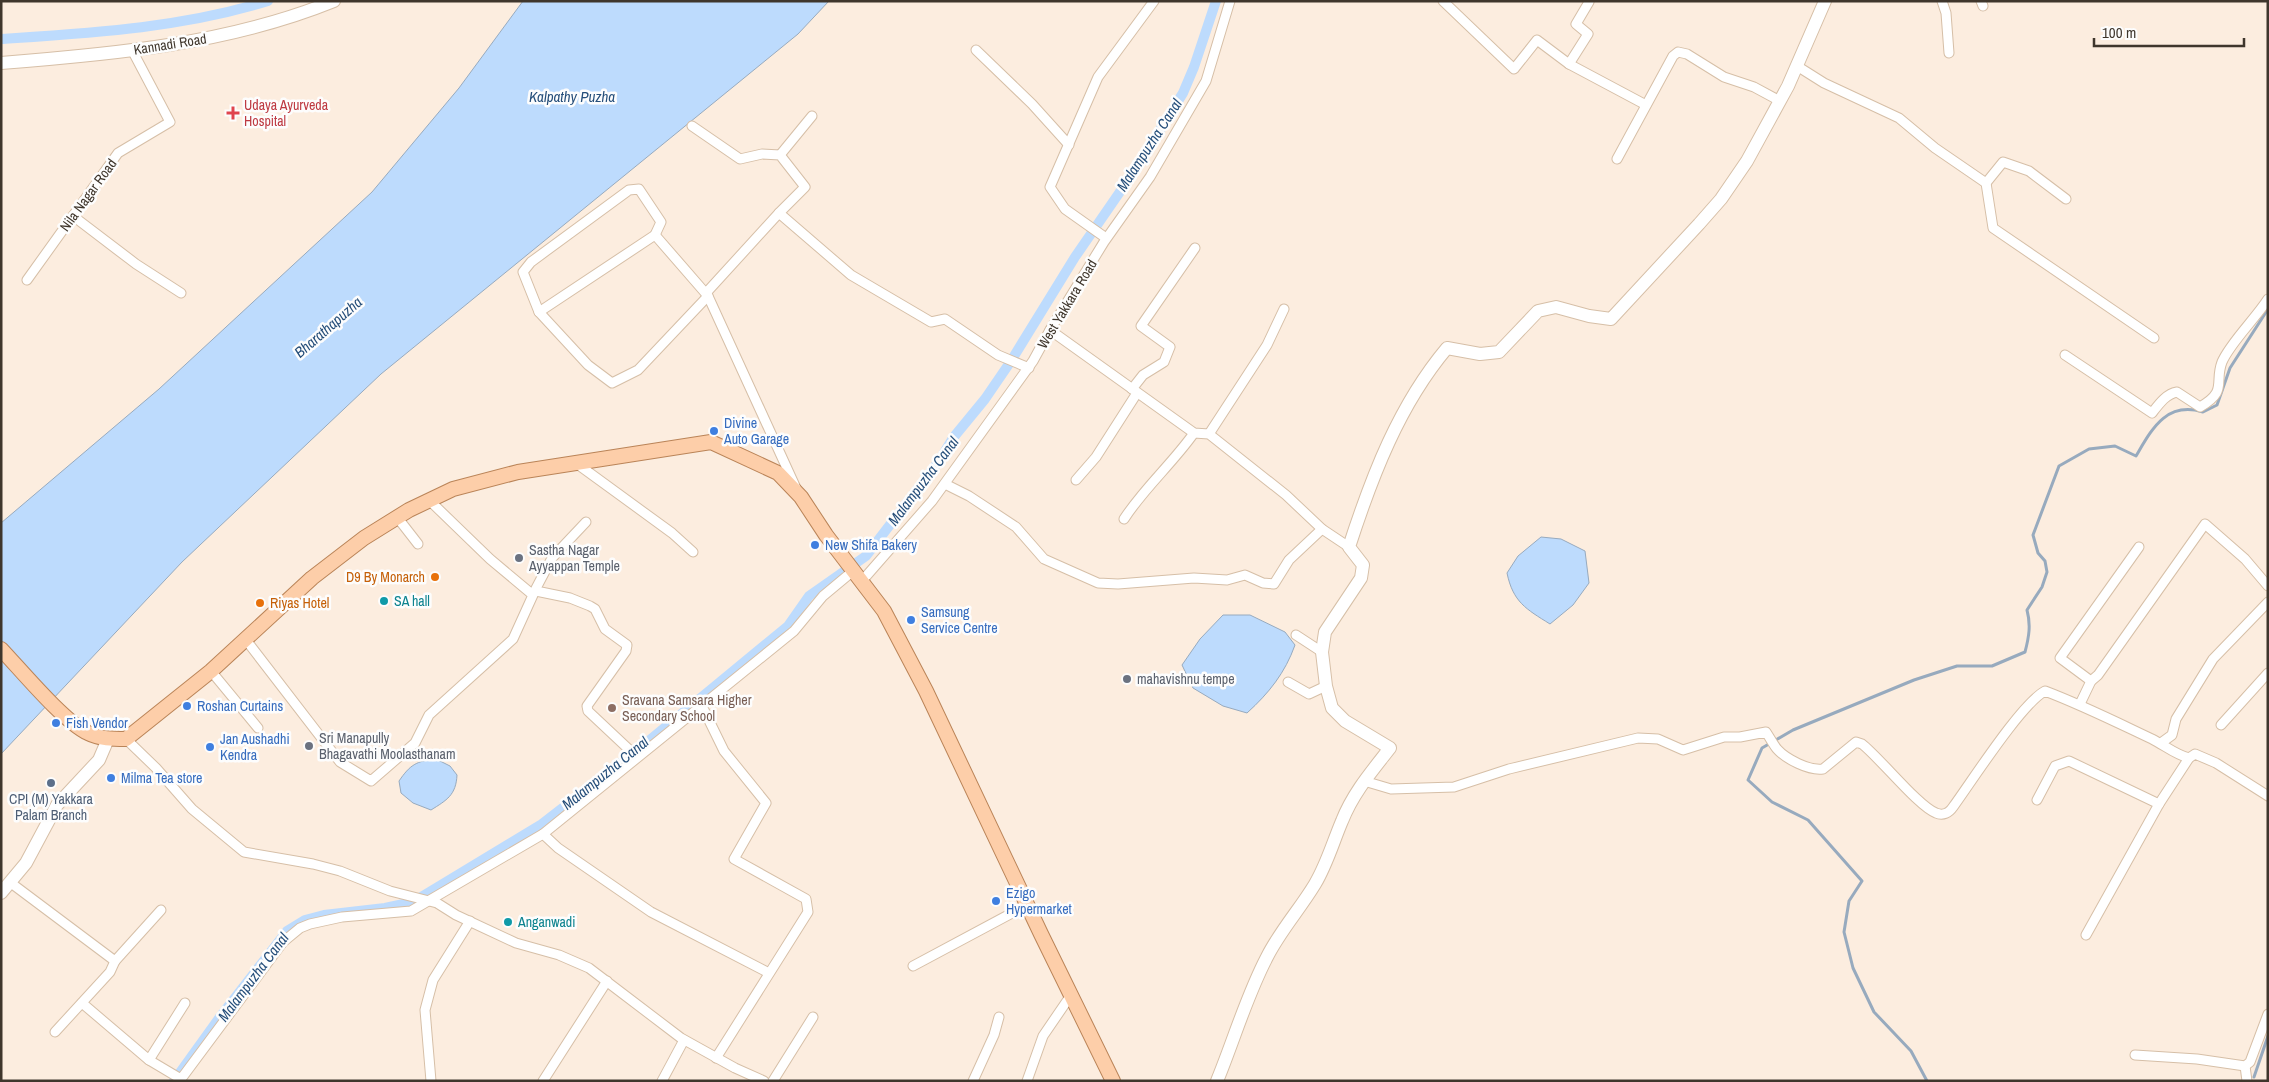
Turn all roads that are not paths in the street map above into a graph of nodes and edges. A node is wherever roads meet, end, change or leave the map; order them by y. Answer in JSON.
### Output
{"nodes":[{"id":1,"x":334,"y":1,"type":"edge"},
{"id":2,"x":1154,"y":1,"type":"edge"},
{"id":3,"x":1230,"y":1,"type":"edge"},
{"id":4,"x":1443,"y":1,"type":"edge"},
{"id":5,"x":1588,"y":1,"type":"edge"},
{"id":6,"x":1825,"y":1,"type":"edge"},
{"id":7,"x":1942,"y":1,"type":"edge"},
{"id":8,"x":132,"y":50,"type":"junction"},
{"id":9,"x":976,"y":50,"type":"dead end"},
{"id":10,"x":1949,"y":52,"type":"dead end"},
{"id":11,"x":1,"y":63,"type":"edge"},
{"id":12,"x":1569,"y":64,"type":"junction"},
{"id":13,"x":1797,"y":66,"type":"junction"},
{"id":14,"x":1780,"y":101,"type":"junction"},
{"id":15,"x":1646,"y":105,"type":"junction"},
{"id":16,"x":812,"y":116,"type":"dead end"},
{"id":17,"x":692,"y":126,"type":"dead end"},
{"id":18,"x":1069,"y":145,"type":"junction"},
{"id":19,"x":780,"y":155,"type":"junction"},
{"id":20,"x":1617,"y":159,"type":"dead end"},
{"id":21,"x":1986,"y":183,"type":"junction"},
{"id":22,"x":2066,"y":199,"type":"dead end"},
{"id":23,"x":779,"y":213,"type":"junction"},
{"id":24,"x":73,"y":216,"type":"junction"},
{"id":25,"x":655,"y":235,"type":"junction"},
{"id":26,"x":1106,"y":238,"type":"junction"},
{"id":27,"x":1195,"y":248,"type":"dead end"},
{"id":28,"x":27,"y":280,"type":"dead end"},
{"id":29,"x":181,"y":292,"type":"dead end"},
{"id":30,"x":707,"y":295,"type":"junction"},
{"id":31,"x":2268,"y":299,"type":"edge"},
{"id":32,"x":1284,"y":309,"type":"dead end"},
{"id":33,"x":539,"y":312,"type":"junction"},
{"id":34,"x":1050,"y":330,"type":"junction"},
{"id":35,"x":2154,"y":338,"type":"dead end"},
{"id":36,"x":2065,"y":356,"type":"dead end"},
{"id":37,"x":1029,"y":368,"type":"junction"},
{"id":38,"x":1135,"y":391,"type":"junction"},
{"id":39,"x":1194,"y":434,"type":"junction"},
{"id":40,"x":1209,"y":434,"type":"junction"},
{"id":41,"x":576,"y":463,"type":"junction"},
{"id":42,"x":1076,"y":480,"type":"dead end"},
{"id":43,"x":945,"y":484,"type":"junction"},
{"id":44,"x":801,"y":497,"type":"junction"},
{"id":45,"x":429,"y":500,"type":"junction"},
{"id":46,"x":397,"y":517,"type":"junction"},
{"id":47,"x":1124,"y":519,"type":"dead end"},
{"id":48,"x":586,"y":522,"type":"dead end"},
{"id":49,"x":1322,"y":528,"type":"junction"},
{"id":50,"x":418,"y":544,"type":"dead end"},
{"id":51,"x":1349,"y":547,"type":"junction"},
{"id":52,"x":2139,"y":547,"type":"dead end"},
{"id":53,"x":692,"y":552,"type":"dead end"},
{"id":54,"x":854,"y":572,"type":"junction"},
{"id":55,"x":2268,"y":586,"type":"edge"},
{"id":56,"x":534,"y":593,"type":"junction"},
{"id":57,"x":2268,"y":602,"type":"edge"},
{"id":58,"x":1296,"y":635,"type":"dead end"},
{"id":59,"x":246,"y":640,"type":"junction"},
{"id":60,"x":1,"y":649,"type":"edge"},
{"id":61,"x":1322,"y":652,"type":"junction"},
{"id":62,"x":211,"y":671,"type":"junction"},
{"id":63,"x":2268,"y":673,"type":"edge"},
{"id":64,"x":2091,"y":681,"type":"junction"},
{"id":65,"x":1288,"y":682,"type":"dead end"},
{"id":66,"x":1326,"y":686,"type":"junction"},
{"id":67,"x":2080,"y":704,"type":"junction"},
{"id":68,"x":702,"y":706,"type":"junction"},
{"id":69,"x":2222,"y":725,"type":"dead end"},
{"id":70,"x":258,"y":728,"type":"dead end"},
{"id":71,"x":108,"y":739,"type":"junction"},
{"id":72,"x":126,"y":739,"type":"junction"},
{"id":73,"x":2161,"y":743,"type":"junction"},
{"id":74,"x":637,"y":757,"type":"junction"},
{"id":75,"x":2189,"y":758,"type":"junction"},
{"id":76,"x":1364,"y":781,"type":"junction"},
{"id":77,"x":2268,"y":796,"type":"edge"},
{"id":78,"x":2037,"y":800,"type":"dead end"},
{"id":79,"x":2159,"y":804,"type":"junction"},
{"id":80,"x":543,"y":834,"type":"junction"},
{"id":81,"x":11,"y":883,"type":"junction"},
{"id":82,"x":1,"y":893,"type":"edge"},
{"id":83,"x":420,"y":899,"type":"junction"},
{"id":84,"x":1027,"y":905,"type":"junction"},
{"id":85,"x":161,"y":910,"type":"dead end"},
{"id":86,"x":470,"y":921,"type":"junction"},
{"id":87,"x":2086,"y":935,"type":"dead end"},
{"id":88,"x":115,"y":961,"type":"junction"},
{"id":89,"x":913,"y":966,"type":"dead end"},
{"id":90,"x":770,"y":973,"type":"junction"},
{"id":91,"x":607,"y":981,"type":"junction"},
{"id":92,"x":1072,"y":995,"type":"junction"},
{"id":93,"x":82,"y":1003,"type":"junction"},
{"id":94,"x":185,"y":1003,"type":"dead end"},
{"id":95,"x":2268,"y":1014,"type":"edge"},
{"id":96,"x":813,"y":1017,"type":"dead end"},
{"id":97,"x":999,"y":1017,"type":"dead end"},
{"id":98,"x":54,"y":1032,"type":"dead end"},
{"id":99,"x":684,"y":1040,"type":"junction"},
{"id":100,"x":2135,"y":1056,"type":"dead end"},
{"id":101,"x":716,"y":1058,"type":"junction"},
{"id":102,"x":149,"y":1060,"type":"junction"},
{"id":103,"x":2245,"y":1066,"type":"junction"},
{"id":104,"x":431,"y":1081,"type":"edge"},
{"id":105,"x":543,"y":1081,"type":"edge"},
{"id":106,"x":662,"y":1081,"type":"edge"},
{"id":107,"x":764,"y":1081,"type":"edge"},
{"id":108,"x":773,"y":1081,"type":"edge"},
{"id":109,"x":973,"y":1081,"type":"edge"},
{"id":110,"x":1027,"y":1081,"type":"edge"},
{"id":111,"x":1113,"y":1081,"type":"edge"},
{"id":112,"x":1217,"y":1081,"type":"edge"},
{"id":113,"x":2246,"y":1081,"type":"edge"}],
"edges":[{"from":1,"to":8,"type":"street","name":"Kannadi Road"},
{"from":2,"to":18,"type":"street"},
{"from":3,"to":26,"type":"street","name":"West Yakkara Road"},
{"from":4,"to":12,"type":"street"},
{"from":5,"to":12,"type":"street"},
{"from":6,"to":13,"type":"street"},
{"from":7,"to":10,"type":"street"},
{"from":8,"to":11,"type":"street","name":"Kannadi Road"},
{"from":8,"to":24,"type":"street","name":"Nila Nagar Road"},
{"from":9,"to":18,"type":"street"},
{"from":12,"to":15,"type":"street"},
{"from":13,"to":14,"type":"street"},
{"from":13,"to":21,"type":"street"},
{"from":14,"to":15,"type":"street"},
{"from":14,"to":51,"type":"street"},
{"from":15,"to":20,"type":"street"},
{"from":16,"to":19,"type":"street"},
{"from":17,"to":19,"type":"street"},
{"from":18,"to":26,"type":"street"},
{"from":19,"to":23,"type":"street"},
{"from":21,"to":22,"type":"street"},
{"from":21,"to":35,"type":"street"},
{"from":23,"to":30,"type":"street"},
{"from":23,"to":37,"type":"street"},
{"from":24,"to":28,"type":"street","name":"Nila Nagar Road"},
{"from":24,"to":29,"type":"street"},
{"from":25,"to":30,"type":"street"},
{"from":25,"to":33,"type":"street"},
{"from":25,"to":33,"type":"street"},
{"from":26,"to":34,"type":"street","name":"West Yakkara Road"},
{"from":27,"to":38,"type":"street"},
{"from":30,"to":33,"type":"street"},
{"from":30,"to":44,"type":"street"},
{"from":31,"to":36,"type":"street"},
{"from":32,"to":40,"type":"street"},
{"from":34,"to":37,"type":"street","name":"West Yakkara Road"},
{"from":34,"to":38,"type":"street"},
{"from":37,"to":43,"type":"street","name":"West Yakkara Road"},
{"from":38,"to":39,"type":"street"},
{"from":38,"to":42,"type":"street"},
{"from":39,"to":40,"type":"street"},
{"from":39,"to":47,"type":"street"},
{"from":40,"to":49,"type":"street"},
{"from":41,"to":44,"type":"main road"},
{"from":41,"to":45,"type":"main road"},
{"from":41,"to":53,"type":"street"},
{"from":43,"to":49,"type":"street"},
{"from":43,"to":54,"type":"street","name":"West Yakkara Road"},
{"from":44,"to":54,"type":"main road"},
{"from":45,"to":46,"type":"main road"},
{"from":45,"to":56,"type":"street"},
{"from":46,"to":50,"type":"street"},
{"from":46,"to":59,"type":"main road"},
{"from":48,"to":56,"type":"street"},
{"from":49,"to":51,"type":"street"},
{"from":51,"to":61,"type":"street"},
{"from":52,"to":64,"type":"street"},
{"from":54,"to":68,"type":"street","name":"West Yakkara Road"},
{"from":54,"to":84,"type":"main road"},
{"from":55,"to":64,"type":"street"},
{"from":56,"to":59,"type":"street"},
{"from":56,"to":74,"type":"street"},
{"from":57,"to":73,"type":"street"},
{"from":58,"to":61,"type":"street"},
{"from":59,"to":62,"type":"main road"},
{"from":60,"to":71,"type":"main road"},
{"from":61,"to":66,"type":"street"},
{"from":62,"to":70,"type":"street"},
{"from":62,"to":72,"type":"main road"},
{"from":63,"to":69,"type":"street"},
{"from":64,"to":67,"type":"street"},
{"from":65,"to":66,"type":"street"},
{"from":66,"to":76,"type":"street"},
{"from":67,"to":73,"type":"street"},
{"from":67,"to":76,"type":"street"},
{"from":68,"to":74,"type":"street","name":"West Yakkara Road"},
{"from":68,"to":90,"type":"street"},
{"from":71,"to":72,"type":"main road"},
{"from":71,"to":81,"type":"street"},
{"from":72,"to":83,"type":"street"},
{"from":73,"to":75,"type":"street"},
{"from":74,"to":80,"type":"street","name":"West Yakkara Road"},
{"from":75,"to":77,"type":"street"},
{"from":75,"to":79,"type":"street"},
{"from":76,"to":112,"type":"street"},
{"from":78,"to":79,"type":"street"},
{"from":79,"to":87,"type":"street"},
{"from":80,"to":83,"type":"street","name":"West Yakkara Road"},
{"from":80,"to":90,"type":"street"},
{"from":81,"to":82,"type":"street"},
{"from":81,"to":88,"type":"street"},
{"from":83,"to":86,"type":"street"},
{"from":83,"to":102,"type":"street","name":"West Yakkara Road"},
{"from":84,"to":89,"type":"street"},
{"from":84,"to":92,"type":"main road"},
{"from":85,"to":88,"type":"street"},
{"from":86,"to":91,"type":"street"},
{"from":86,"to":104,"type":"street"},
{"from":88,"to":93,"type":"street"},
{"from":90,"to":101,"type":"street"},
{"from":91,"to":99,"type":"street"},
{"from":91,"to":105,"type":"street"},
{"from":92,"to":110,"type":"street"},
{"from":92,"to":111,"type":"main road"},
{"from":93,"to":98,"type":"street"},
{"from":93,"to":102,"type":"street"},
{"from":94,"to":102,"type":"street"},
{"from":95,"to":103,"type":"street"},
{"from":96,"to":108,"type":"street"},
{"from":97,"to":109,"type":"street"},
{"from":99,"to":101,"type":"street"},
{"from":99,"to":106,"type":"street"},
{"from":100,"to":103,"type":"street"},
{"from":101,"to":107,"type":"street"},
{"from":103,"to":113,"type":"street"}]}
